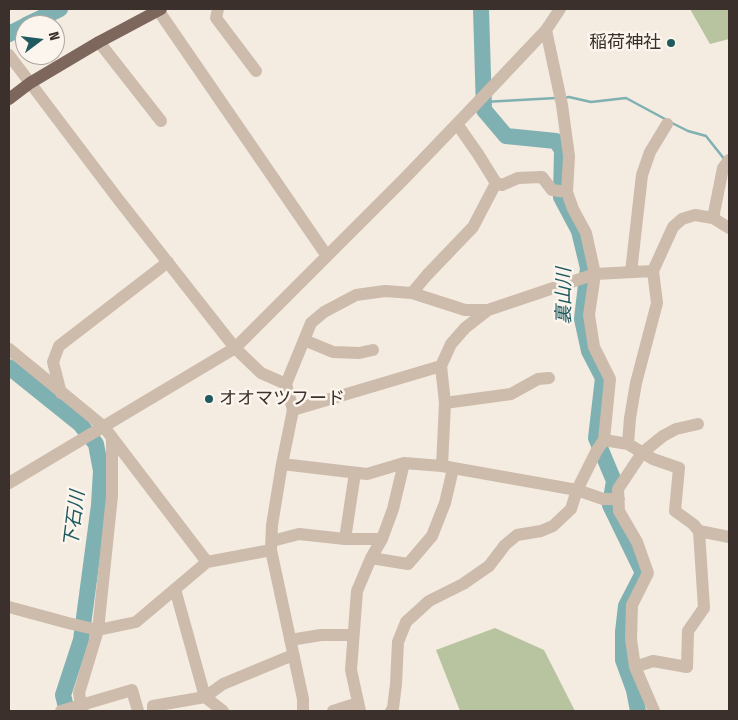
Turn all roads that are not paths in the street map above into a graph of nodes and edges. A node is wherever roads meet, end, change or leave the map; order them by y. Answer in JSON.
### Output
{"nodes":[{"id":1,"x":160,"y":9,"type":"edge"},
{"id":2,"x":218,"y":9,"type":"edge"},
{"id":3,"x":560,"y":9,"type":"edge"},
{"id":4,"x":546,"y":30,"type":"junction"},
{"id":5,"x":99,"y":42,"type":"junction"},
{"id":6,"x":9,"y":55,"type":"edge"},
{"id":7,"x":256,"y":71,"type":"dead end"},
{"id":8,"x":27,"y":78,"type":"junction"},
{"id":9,"x":9,"y":99,"type":"edge"},
{"id":10,"x":161,"y":121,"type":"dead end"},
{"id":11,"x":458,"y":124,"type":"junction"},
{"id":12,"x":667,"y":124,"type":"dead end"},
{"id":13,"x":729,"y":160,"type":"edge"},
{"id":14,"x":496,"y":183,"type":"junction"},
{"id":15,"x":567,"y":192,"type":"junction"},
{"id":16,"x":713,"y":218,"type":"junction"},
{"id":17,"x":729,"y":228,"type":"edge"},
{"id":18,"x":327,"y":256,"type":"junction"},
{"id":19,"x":168,"y":262,"type":"junction"},
{"id":20,"x":653,"y":271,"type":"junction"},
{"id":21,"x":631,"y":272,"type":"junction"},
{"id":22,"x":595,"y":274,"type":"junction"},
{"id":23,"x":412,"y":293,"type":"junction"},
{"id":24,"x":488,"y":310,"type":"junction"},
{"id":25,"x":304,"y":340,"type":"junction"},
{"id":26,"x":235,"y":348,"type":"junction"},
{"id":27,"x":9,"y":349,"type":"edge"},
{"id":28,"x":373,"y":350,"type":"dead end"},
{"id":29,"x":441,"y":366,"type":"junction"},
{"id":30,"x":549,"y":378,"type":"dead end"},
{"id":31,"x":286,"y":384,"type":"junction"},
{"id":32,"x":61,"y":393,"type":"junction"},
{"id":33,"x":445,"y":402,"type":"junction"},
{"id":34,"x":293,"y":410,"type":"junction"},
{"id":35,"x":698,"y":424,"type":"dead end"},
{"id":36,"x":104,"y":427,"type":"junction"},
{"id":37,"x":112,"y":437,"type":"junction"},
{"id":38,"x":628,"y":444,"type":"junction"},
{"id":39,"x":601,"y":445,"type":"junction"},
{"id":40,"x":642,"y":453,"type":"junction"},
{"id":41,"x":404,"y":463,"type":"junction"},
{"id":42,"x":282,"y":464,"type":"junction"},
{"id":43,"x":447,"y":467,"type":"junction"},
{"id":44,"x":355,"y":473,"type":"junction"},
{"id":45,"x":9,"y":483,"type":"edge"},
{"id":46,"x":577,"y":490,"type":"junction"},
{"id":47,"x":619,"y":499,"type":"junction"},
{"id":48,"x":700,"y":531,"type":"junction"},
{"id":49,"x":729,"y":537,"type":"edge"},
{"id":50,"x":345,"y":539,"type":"junction"},
{"id":51,"x":382,"y":539,"type":"junction"},
{"id":52,"x":272,"y":545,"type":"junction"},
{"id":53,"x":370,"y":558,"type":"junction"},
{"id":54,"x":207,"y":562,"type":"junction"},
{"id":55,"x":175,"y":589,"type":"junction"},
{"id":56,"x":9,"y":596,"type":"edge"},
{"id":57,"x":9,"y":603,"type":"edge"},
{"id":58,"x":9,"y":607,"type":"edge"},
{"id":59,"x":98,"y":630,"type":"junction"},
{"id":60,"x":353,"y":635,"type":"junction"},
{"id":61,"x":290,"y":640,"type":"junction"},
{"id":62,"x":293,"y":654,"type":"junction"},
{"id":63,"x":635,"y":667,"type":"junction"},
{"id":64,"x":205,"y":697,"type":"junction"},
{"id":65,"x":359,"y":707,"type":"edge"},
{"id":66,"x":82,"y":708,"type":"edge"},
{"id":67,"x":61,"y":711,"type":"edge"},
{"id":68,"x":138,"y":711,"type":"edge"},
{"id":69,"x":153,"y":711,"type":"edge"},
{"id":70,"x":224,"y":711,"type":"edge"},
{"id":71,"x":303,"y":711,"type":"edge"},
{"id":72,"x":334,"y":711,"type":"edge"},
{"id":73,"x":391,"y":711,"type":"edge"},
{"id":74,"x":654,"y":711,"type":"edge"}],
"edges":[{"from":1,"to":5,"type":"main road"},
{"from":1,"to":18,"type":"street"},
{"from":2,"to":7,"type":"street"},
{"from":3,"to":4,"type":"street"},
{"from":4,"to":11,"type":"street"},
{"from":4,"to":15,"type":"street"},
{"from":5,"to":8,"type":"main road"},
{"from":5,"to":10,"type":"street"},
{"from":6,"to":8,"type":"street"},
{"from":8,"to":9,"type":"main road"},
{"from":8,"to":19,"type":"street"},
{"from":11,"to":14,"type":"street"},
{"from":11,"to":18,"type":"street"},
{"from":12,"to":21,"type":"street"},
{"from":13,"to":16,"type":"street"},
{"from":14,"to":15,"type":"street"},
{"from":14,"to":23,"type":"street"},
{"from":15,"to":22,"type":"street"},
{"from":16,"to":17,"type":"street"},
{"from":16,"to":20,"type":"street"},
{"from":18,"to":26,"type":"street"},
{"from":19,"to":26,"type":"street"},
{"from":19,"to":32,"type":"street"},
{"from":20,"to":21,"type":"street"},
{"from":20,"to":38,"type":"street"},
{"from":21,"to":22,"type":"street"},
{"from":22,"to":24,"type":"street"},
{"from":22,"to":39,"type":"street"},
{"from":23,"to":24,"type":"street"},
{"from":23,"to":25,"type":"street"},
{"from":24,"to":29,"type":"street"},
{"from":25,"to":28,"type":"street"},
{"from":25,"to":31,"type":"street"},
{"from":26,"to":31,"type":"street"},
{"from":26,"to":36,"type":"street"},
{"from":27,"to":32,"type":"street"},
{"from":29,"to":33,"type":"street"},
{"from":29,"to":34,"type":"street"},
{"from":30,"to":33,"type":"street"},
{"from":31,"to":34,"type":"street"},
{"from":32,"to":36,"type":"street"},
{"from":33,"to":43,"type":"street"},
{"from":34,"to":42,"type":"street"},
{"from":35,"to":40,"type":"street"},
{"from":36,"to":37,"type":"street"},
{"from":36,"to":45,"type":"street"},
{"from":37,"to":54,"type":"street"},
{"from":37,"to":59,"type":"street"},
{"from":38,"to":39,"type":"street"},
{"from":38,"to":40,"type":"street"},
{"from":39,"to":46,"type":"street"},
{"from":40,"to":47,"type":"street"},
{"from":40,"to":48,"type":"street"},
{"from":41,"to":43,"type":"street"},
{"from":41,"to":44,"type":"street"},
{"from":41,"to":51,"type":"street"},
{"from":42,"to":44,"type":"street"},
{"from":42,"to":52,"type":"street"},
{"from":43,"to":46,"type":"street"},
{"from":43,"to":53,"type":"street"},
{"from":44,"to":50,"type":"street"},
{"from":46,"to":47,"type":"street"},
{"from":46,"to":73,"type":"street"},
{"from":47,"to":63,"type":"street"},
{"from":48,"to":49,"type":"street"},
{"from":48,"to":63,"type":"street"},
{"from":50,"to":51,"type":"street"},
{"from":50,"to":52,"type":"street"},
{"from":51,"to":53,"type":"street"},
{"from":52,"to":54,"type":"street"},
{"from":52,"to":61,"type":"street"},
{"from":53,"to":60,"type":"street"},
{"from":54,"to":55,"type":"street"},
{"from":55,"to":59,"type":"street"},
{"from":55,"to":64,"type":"street"},
{"from":56,"to":57,"type":"street"},
{"from":58,"to":59,"type":"street"},
{"from":59,"to":66,"type":"street"},
{"from":60,"to":61,"type":"street"},
{"from":60,"to":65,"type":"street"},
{"from":61,"to":62,"type":"street"},
{"from":62,"to":64,"type":"street"},
{"from":62,"to":71,"type":"street"},
{"from":63,"to":74,"type":"street"},
{"from":64,"to":69,"type":"street"},
{"from":64,"to":70,"type":"street"},
{"from":65,"to":72,"type":"street"},
{"from":66,"to":67,"type":"street"},
{"from":66,"to":68,"type":"street"}]}
